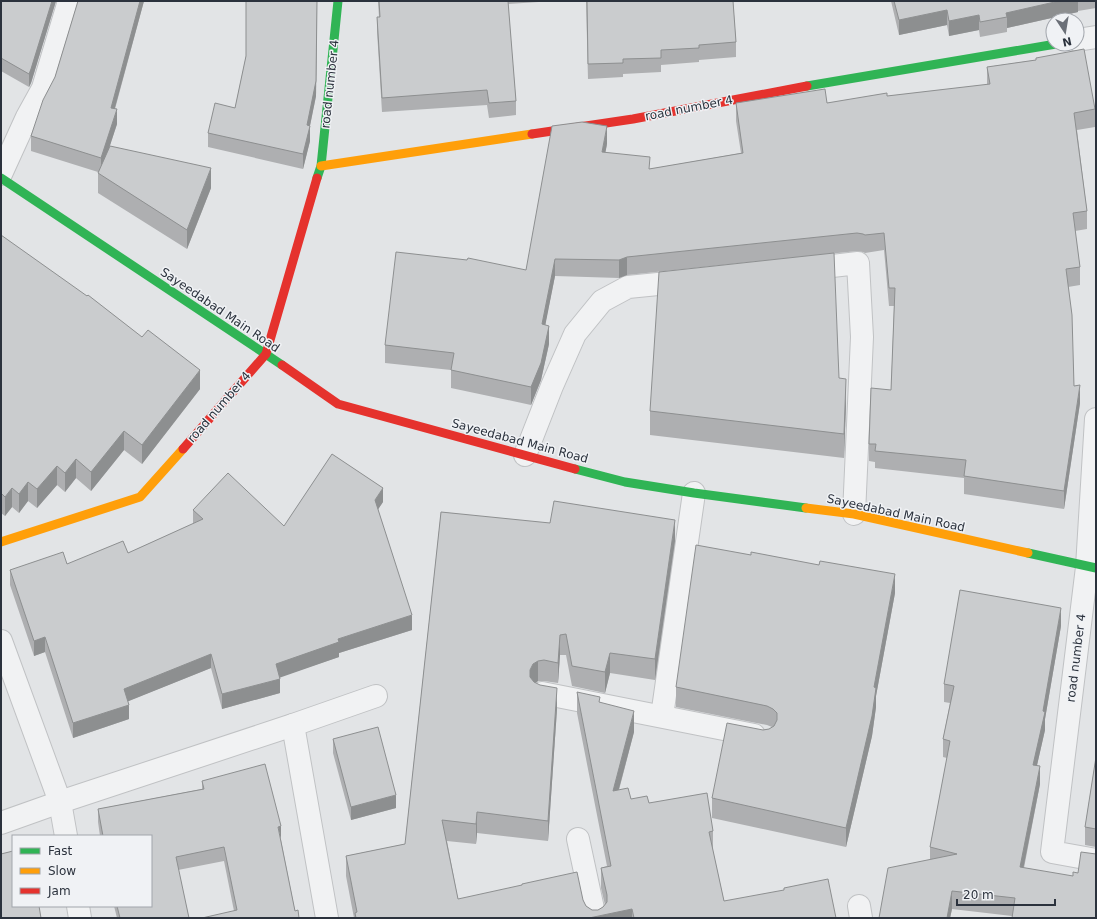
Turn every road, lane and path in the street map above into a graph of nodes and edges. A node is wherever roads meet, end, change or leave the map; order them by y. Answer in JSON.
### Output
{"nodes":[{"id":1,"x":69,"y":1,"type":"edge"},
{"id":2,"x":338,"y":1,"type":"edge"},
{"id":3,"x":1096,"y":37,"type":"edge"},
{"id":4,"x":1085,"y":39,"type":"edge"},
{"id":5,"x":1045,"y":46,"type":"edge"},
{"id":6,"x":321,"y":166,"type":"junction"},
{"id":7,"x":1,"y":174,"type":"edge"},
{"id":8,"x":1,"y":178,"type":"edge"},
{"id":9,"x":786,"y":271,"type":"edge"},
{"id":10,"x":707,"y":279,"type":"edge"},
{"id":11,"x":266,"y":354,"type":"junction"},
{"id":12,"x":1096,"y":419,"type":"edge"},
{"id":13,"x":525,"y":455,"type":"junction"},
{"id":14,"x":694,"y":493,"type":"junction"},
{"id":15,"x":854,"y":514,"type":"junction"},
{"id":16,"x":1,"y":542,"type":"edge"},
{"id":17,"x":1091,"y":568,"type":"edge"},
{"id":18,"x":1,"y":641,"type":"edge"},
{"id":19,"x":542,"y":692,"type":"edge"},
{"id":20,"x":376,"y":696,"type":"dead end"},
{"id":21,"x":662,"y":716,"type":"junction"},
{"id":22,"x":293,"y":725,"type":"junction"},
{"id":23,"x":765,"y":737,"type":"edge"},
{"id":24,"x":60,"y":802,"type":"junction"},
{"id":25,"x":1,"y":823,"type":"edge"},
{"id":26,"x":66,"y":835,"type":"edge"},
{"id":27,"x":578,"y":839,"type":"dead end"},
{"id":28,"x":1096,"y":860,"type":"edge"},
{"id":29,"x":78,"y":907,"type":"edge"},
{"id":30,"x":80,"y":918,"type":"edge"},
{"id":31,"x":327,"y":918,"type":"edge"},
{"id":32,"x":595,"y":918,"type":"edge"}],
"edges":[{"from":1,"to":7,"type":"street"},
{"from":2,"to":6,"type":"street","name":"road number 4"},
{"from":3,"to":4,"type":"street"},
{"from":5,"to":6,"type":"street","name":"road number 4"},
{"from":6,"to":11,"type":"street","name":"road number 4"},
{"from":8,"to":11,"type":"street","name":"Sayeedabad Main Road"},
{"from":9,"to":15,"type":"street"},
{"from":10,"to":13,"type":"street"},
{"from":11,"to":13,"type":"street","name":"Sayeedabad Main Road"},
{"from":11,"to":16,"type":"street","name":"road number 4"},
{"from":12,"to":17,"type":"street","name":"road number 4"},
{"from":13,"to":14,"type":"street","name":"Sayeedabad Main Road"},
{"from":14,"to":15,"type":"street","name":"Sayeedabad Main Road"},
{"from":14,"to":21,"type":"street"},
{"from":15,"to":17,"type":"street","name":"Sayeedabad Main Road"},
{"from":17,"to":28,"type":"street","name":"road number 4"},
{"from":18,"to":24,"type":"street"},
{"from":19,"to":21,"type":"street"},
{"from":20,"to":22,"type":"street"},
{"from":21,"to":23,"type":"street"},
{"from":22,"to":24,"type":"street"},
{"from":22,"to":31,"type":"street"},
{"from":24,"to":25,"type":"street"},
{"from":24,"to":26,"type":"street"},
{"from":27,"to":32,"type":"street"},
{"from":29,"to":30,"type":"street"}]}
